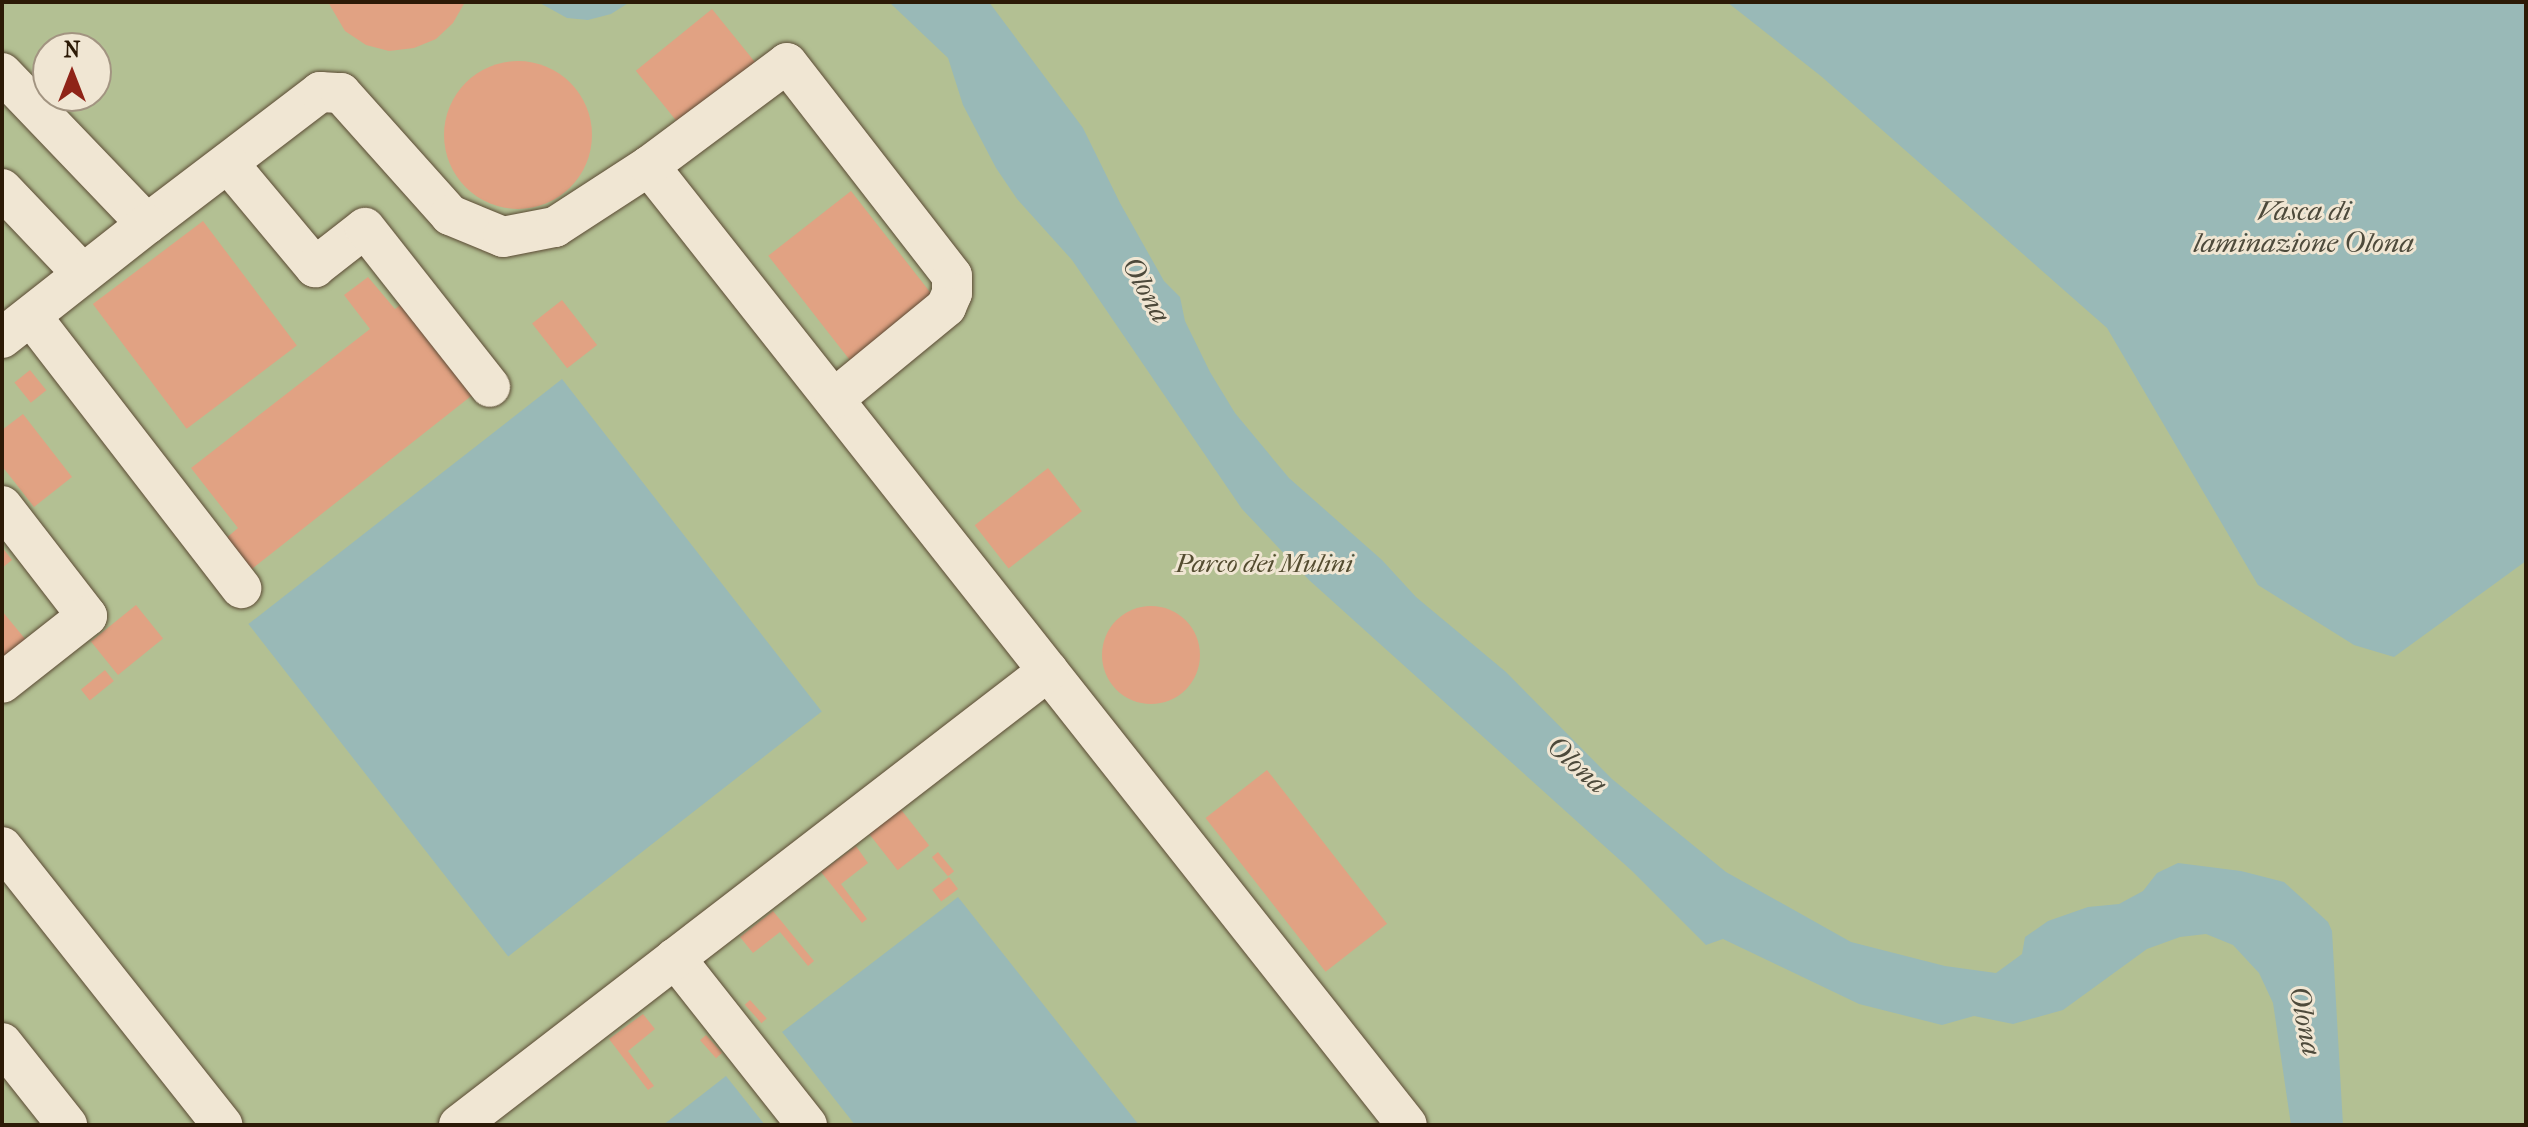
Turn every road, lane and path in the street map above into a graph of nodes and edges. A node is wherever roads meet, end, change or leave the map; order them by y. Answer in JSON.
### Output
{"nodes":[{"id":1,"x":2,"y":73,"type":"edge"},
{"id":2,"x":228,"y":163,"type":"junction"},
{"id":3,"x":649,"y":166,"type":"junction"},
{"id":4,"x":2,"y":189,"type":"edge"},
{"id":5,"x":147,"y":224,"type":"junction"},
{"id":6,"x":83,"y":274,"type":"junction"},
{"id":7,"x":16,"y":327,"type":"edge"},
{"id":8,"x":490,"y":387,"type":"dead end"},
{"id":9,"x":834,"y":399,"type":"junction"},
{"id":10,"x":2,"y":506,"type":"edge"},
{"id":11,"x":241,"y":588,"type":"dead end"},
{"id":12,"x":1048,"y":671,"type":"junction"},
{"id":13,"x":2,"y":683,"type":"edge"},
{"id":14,"x":2,"y":847,"type":"edge"},
{"id":15,"x":675,"y":958,"type":"junction"},
{"id":16,"x":2,"y":1043,"type":"edge"},
{"id":17,"x":67,"y":1125,"type":"edge"},
{"id":18,"x":222,"y":1125,"type":"edge"},
{"id":19,"x":459,"y":1125,"type":"edge"},
{"id":20,"x":807,"y":1125,"type":"edge"},
{"id":21,"x":1407,"y":1125,"type":"edge"}],
"edges":[{"from":1,"to":5,"type":"street"},
{"from":2,"to":3,"type":"street"},
{"from":2,"to":5,"type":"street"},
{"from":2,"to":8,"type":"street"},
{"from":3,"to":9,"type":"street"},
{"from":3,"to":9,"type":"street"},
{"from":4,"to":6,"type":"street"},
{"from":5,"to":6,"type":"street"},
{"from":6,"to":7,"type":"street"},
{"from":7,"to":11,"type":"street"},
{"from":9,"to":12,"type":"street"},
{"from":10,"to":13,"type":"street"},
{"from":12,"to":15,"type":"street"},
{"from":12,"to":21,"type":"street"},
{"from":14,"to":18,"type":"street"},
{"from":15,"to":19,"type":"street"},
{"from":15,"to":20,"type":"street"},
{"from":16,"to":17,"type":"street"}]}
